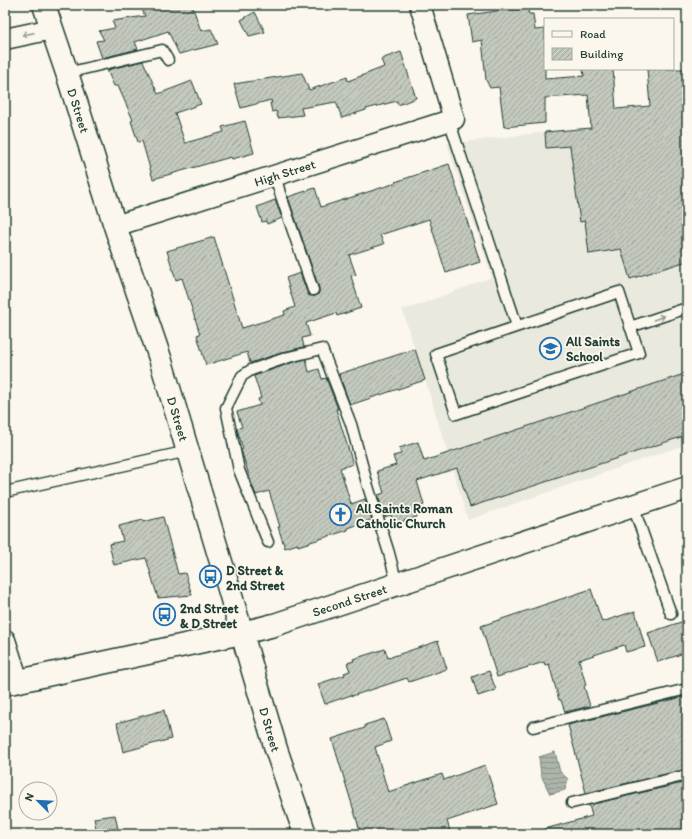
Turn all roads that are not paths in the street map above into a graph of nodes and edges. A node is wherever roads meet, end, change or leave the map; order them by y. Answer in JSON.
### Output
{"nodes":[{"id":1,"x":44,"y":5,"type":"edge"},
{"id":2,"x":420,"y":5,"type":"edge"},
{"id":3,"x":52,"y":29,"type":"junction"},
{"id":4,"x":5,"y":39,"type":"edge"},
{"id":5,"x":168,"y":60,"type":"dead end"},
{"id":6,"x":67,"y":73,"type":"junction"},
{"id":7,"x":452,"y":120,"type":"junction"},
{"id":8,"x":275,"y":176,"type":"junction"},
{"id":9,"x":115,"y":226,"type":"junction"},
{"id":10,"x":313,"y":290,"type":"dead end"},
{"id":11,"x":687,"y":308,"type":"edge"},
{"id":12,"x":518,"y":326,"type":"junction"},
{"id":13,"x":630,"y":327,"type":"junction"},
{"id":14,"x":188,"y":451,"type":"junction"},
{"id":15,"x":687,"y":488,"type":"edge"},
{"id":16,"x":5,"y":492,"type":"edge"},
{"id":17,"x":633,"y":506,"type":"junction"},
{"id":18,"x":268,"y":542,"type":"dead end"},
{"id":19,"x":397,"y":584,"type":"junction"},
{"id":20,"x":671,"y":614,"type":"dead end"},
{"id":21,"x":242,"y":634,"type":"junction"},
{"id":22,"x":5,"y":640,"type":"edge"},
{"id":23,"x":11,"y":683,"type":"edge"},
{"id":24,"x":687,"y":689,"type":"edge"},
{"id":25,"x":533,"y":727,"type":"dead end"},
{"id":26,"x":687,"y":775,"type":"edge"},
{"id":27,"x":572,"y":803,"type":"dead end"},
{"id":28,"x":306,"y":834,"type":"edge"}],
"edges":[{"from":1,"to":3,"type":"main road","name":"D Street"},
{"from":2,"to":7,"type":"street"},
{"from":3,"to":4,"type":"street","one_way":true},
{"from":3,"to":6,"type":"main road","name":"D Street"},
{"from":5,"to":6,"type":"lane"},
{"from":6,"to":9,"type":"main road","name":"D Street"},
{"from":7,"to":8,"type":"street","name":"High Street"},
{"from":7,"to":12,"type":"lane"},
{"from":8,"to":9,"type":"street","name":"High Street"},
{"from":8,"to":10,"type":"lane"},
{"from":9,"to":14,"type":"main road","name":"D Street"},
{"from":13,"to":11,"type":"lane","one_way":true},
{"from":12,"to":13,"type":"lane"},
{"from":12,"to":13,"type":"lane"},
{"from":14,"to":16,"type":"lane"},
{"from":14,"to":21,"type":"main road","name":"D Street"},
{"from":15,"to":17,"type":"main road","name":"Second Street"},
{"from":17,"to":19,"type":"main road","name":"Second Street"},
{"from":17,"to":20,"type":"lane"},
{"from":18,"to":19,"type":"lane"},
{"from":19,"to":21,"type":"main road","name":"Second Street"},
{"from":21,"to":23,"type":"main road","name":"Second Street"},
{"from":21,"to":28,"type":"main road","name":"D Street"},
{"from":22,"to":23,"type":"street"},
{"from":24,"to":25,"type":"lane"},
{"from":26,"to":27,"type":"lane"}]}
